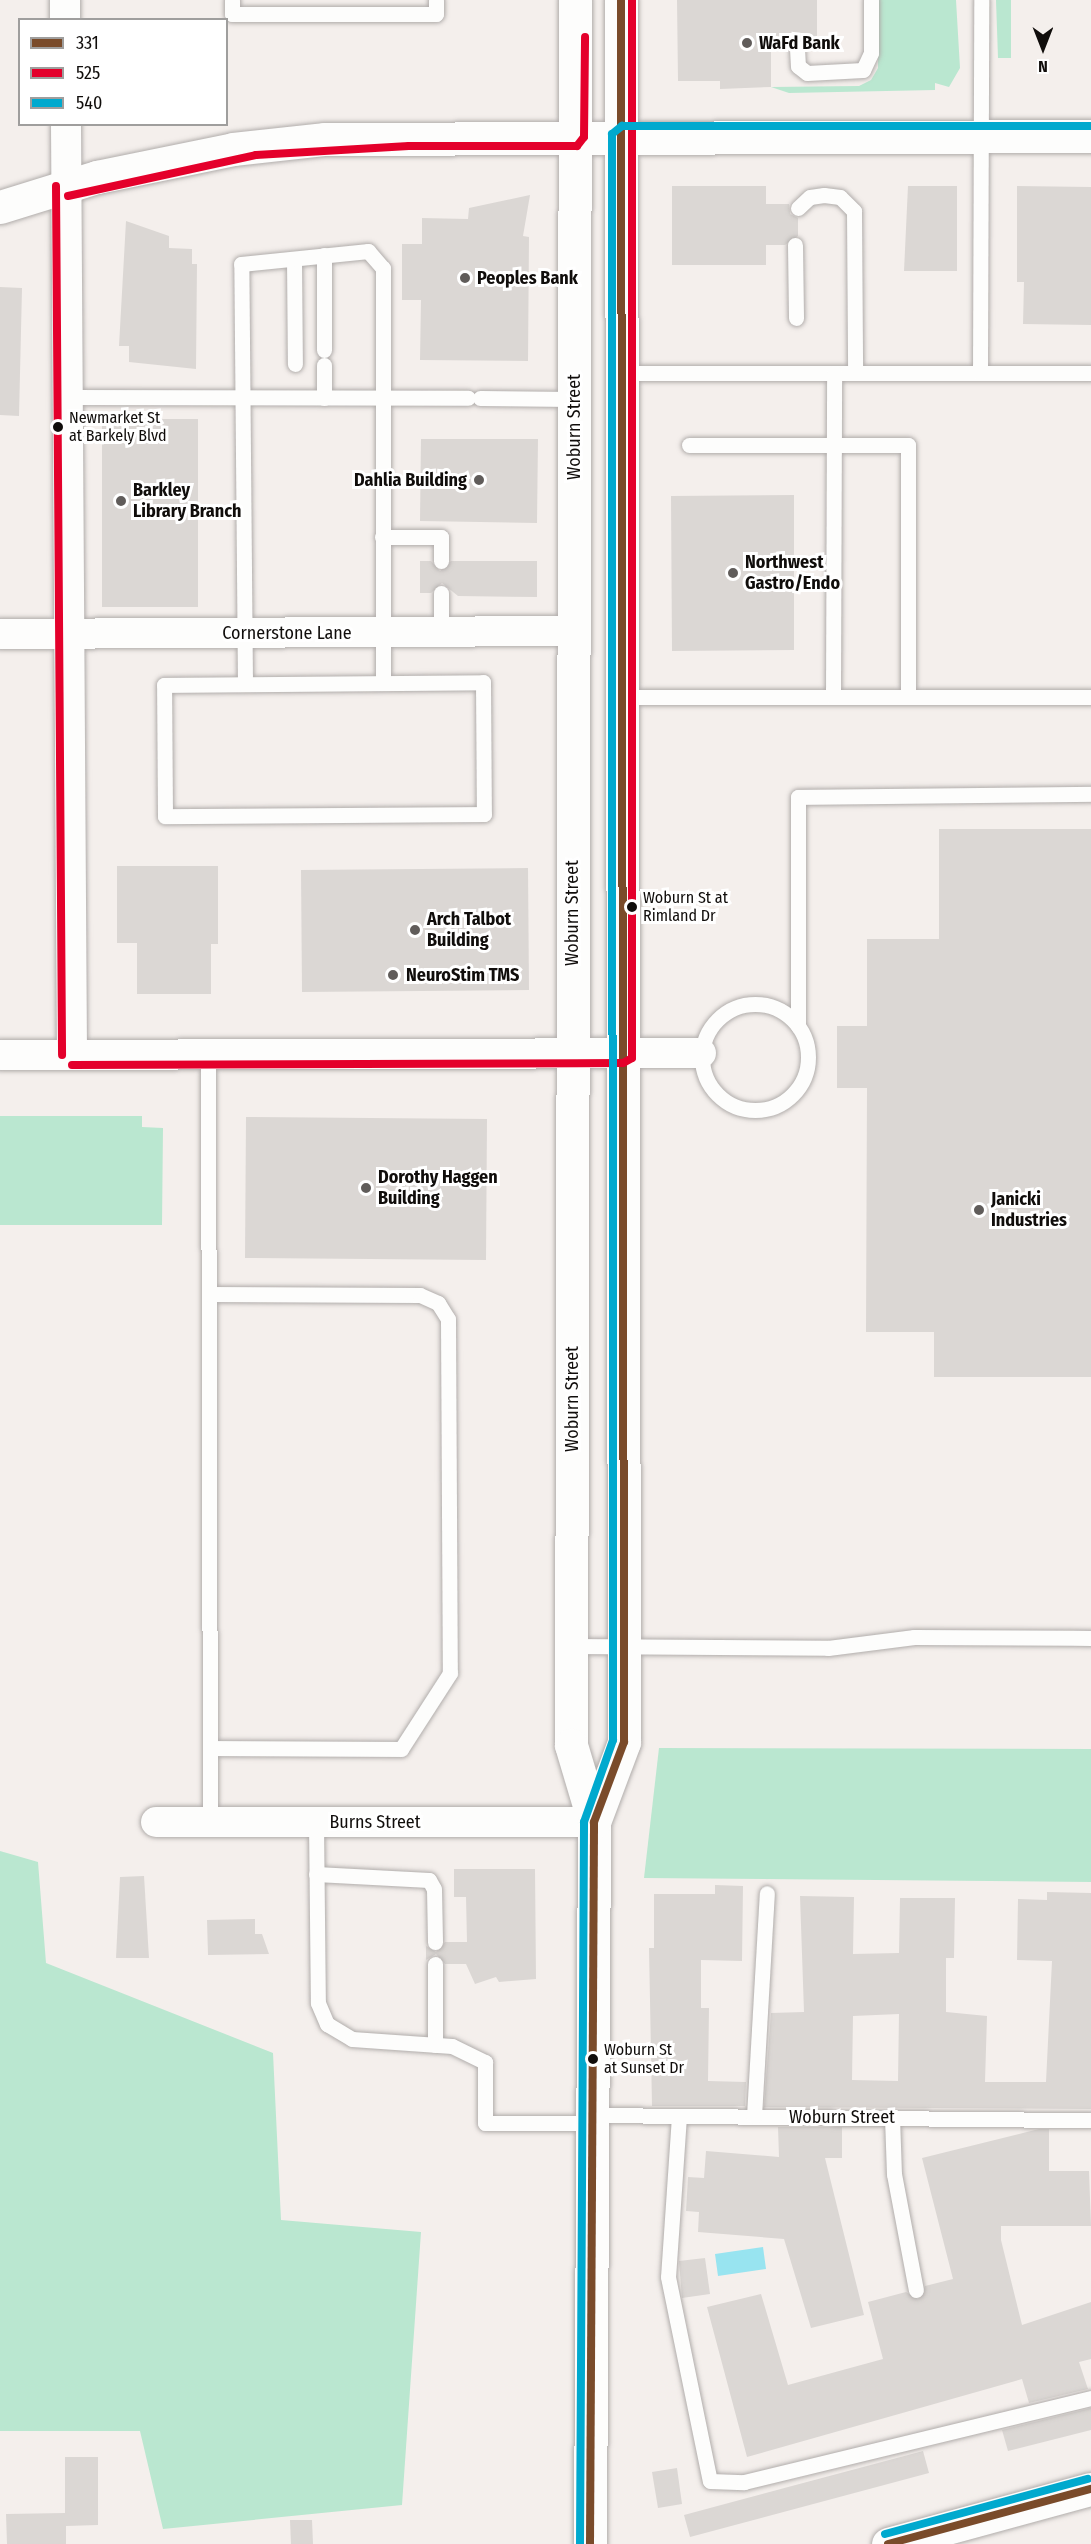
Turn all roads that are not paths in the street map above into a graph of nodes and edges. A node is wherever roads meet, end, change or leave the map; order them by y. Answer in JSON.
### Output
{"nodes":[{"id":1,"x":65,"y":0,"type":"edge"},
{"id":2,"x":232,"y":0,"type":"edge"},
{"id":3,"x":436,"y":0,"type":"edge"},
{"id":4,"x":575,"y":0,"type":"edge"},
{"id":5,"x":621,"y":0,"type":"edge"},
{"id":6,"x":871,"y":0,"type":"edge"},
{"id":7,"x":981,"y":0,"type":"edge"},
{"id":8,"x":65,"y":18,"type":"edge"},
{"id":9,"x":797,"y":48,"type":"dead end"},
{"id":10,"x":66,"y":126,"type":"edge"},
{"id":11,"x":574,"y":136,"type":"junction"},
{"id":12,"x":621,"y":136,"type":"junction"},
{"id":13,"x":980,"y":136,"type":"junction"},
{"id":14,"x":1091,"y":136,"type":"edge"},
{"id":15,"x":66,"y":186,"type":"junction"},
{"id":16,"x":0,"y":207,"type":"edge"},
{"id":17,"x":798,"y":208,"type":"dead end"},
{"id":18,"x":795,"y":245,"type":"dead end"},
{"id":19,"x":324,"y":255,"type":"junction"},
{"id":20,"x":294,"y":259,"type":"junction"},
{"id":21,"x":796,"y":318,"type":"dead end"},
{"id":22,"x":324,"y":350,"type":"dead end"},
{"id":23,"x":295,"y":364,"type":"dead end"},
{"id":24,"x":324,"y":366,"type":"dead end"},
{"id":25,"x":622,"y":373,"type":"junction"},
{"id":26,"x":834,"y":373,"type":"junction"},
{"id":27,"x":855,"y":373,"type":"junction"},
{"id":28,"x":980,"y":373,"type":"junction"},
{"id":29,"x":1091,"y":373,"type":"edge"},
{"id":30,"x":68,"y":397,"type":"junction"},
{"id":31,"x":242,"y":398,"type":"junction"},
{"id":32,"x":324,"y":398,"type":"junction"},
{"id":33,"x":382,"y":398,"type":"junction"},
{"id":34,"x":574,"y":399,"type":"junction"},
{"id":35,"x":688,"y":445,"type":"dead end"},
{"id":36,"x":834,"y":445,"type":"junction"},
{"id":37,"x":382,"y":537,"type":"junction"},
{"id":38,"x":441,"y":561,"type":"dead end"},
{"id":39,"x":441,"y":593,"type":"dead end"},
{"id":40,"x":573,"y":631,"type":"junction"},
{"id":41,"x":382,"y":632,"type":"junction"},
{"id":42,"x":441,"y":632,"type":"junction"},
{"id":43,"x":245,"y":633,"type":"junction"},
{"id":44,"x":0,"y":634,"type":"edge"},
{"id":45,"x":69,"y":634,"type":"junction"},
{"id":46,"x":382,"y":683,"type":"junction"},
{"id":47,"x":245,"y":684,"type":"junction"},
{"id":48,"x":622,"y":697,"type":"junction"},
{"id":49,"x":833,"y":697,"type":"junction"},
{"id":50,"x":909,"y":697,"type":"junction"},
{"id":51,"x":1091,"y":697,"type":"edge"},
{"id":52,"x":1091,"y":794,"type":"edge"},
{"id":53,"x":798,"y":1026,"type":"junction"},
{"id":54,"x":572,"y":1053,"type":"junction"},
{"id":55,"x":623,"y":1053,"type":"junction"},
{"id":56,"x":701,"y":1053,"type":"junction"},
{"id":57,"x":208,"y":1054,"type":"junction"},
{"id":58,"x":0,"y":1055,"type":"edge"},
{"id":59,"x":72,"y":1055,"type":"junction"},
{"id":60,"x":209,"y":1294,"type":"junction"},
{"id":61,"x":1091,"y":1638,"type":"edge"},
{"id":62,"x":571,"y":1646,"type":"junction"},
{"id":63,"x":624,"y":1646,"type":"junction"},
{"id":64,"x":210,"y":1748,"type":"junction"},
{"id":65,"x":156,"y":1822,"type":"dead end"},
{"id":66,"x":210,"y":1822,"type":"junction"},
{"id":67,"x":316,"y":1822,"type":"junction"},
{"id":68,"x":594,"y":1822,"type":"junction"},
{"id":69,"x":316,"y":1874,"type":"junction"},
{"id":70,"x":767,"y":1893,"type":"dead end"},
{"id":71,"x":435,"y":1942,"type":"dead end"},
{"id":72,"x":435,"y":1964,"type":"dead end"},
{"id":73,"x":435,"y":2046,"type":"junction"},
{"id":74,"x":679,"y":2116,"type":"junction"},
{"id":75,"x":754,"y":2116,"type":"junction"},
{"id":76,"x":892,"y":2117,"type":"junction"},
{"id":77,"x":592,"y":2119,"type":"junction"},
{"id":78,"x":1091,"y":2120,"type":"edge"},
{"id":79,"x":916,"y":2290,"type":"dead end"},
{"id":80,"x":1091,"y":2398,"type":"edge"},
{"id":81,"x":1091,"y":2489,"type":"edge"},
{"id":82,"x":591,"y":2544,"type":"edge"},
{"id":83,"x":888,"y":2544,"type":"edge"}],
"edges":[{"from":1,"to":8,"type":"street"},
{"from":2,"to":3,"type":"lane"},
{"from":4,"to":11,"type":"main road","name":"Woburn Street"},
{"from":5,"to":12,"type":"main road","name":"Woburn Street"},
{"from":6,"to":9,"type":"lane"},
{"from":7,"to":13,"type":"lane"},
{"from":10,"to":15,"type":"street"},
{"from":11,"to":12,"type":"main road"},
{"from":11,"to":15,"type":"main road"},
{"from":11,"to":34,"type":"main road","name":"Woburn Street"},
{"from":12,"to":13,"type":"main road"},
{"from":12,"to":25,"type":"main road","name":"Woburn Street"},
{"from":13,"to":14,"type":"main road"},
{"from":13,"to":28,"type":"lane"},
{"from":15,"to":16,"type":"main road"},
{"from":15,"to":30,"type":"street"},
{"from":17,"to":27,"type":"lane"},
{"from":18,"to":21,"type":"lane"},
{"from":19,"to":20,"type":"lane"},
{"from":19,"to":22,"type":"lane"},
{"from":19,"to":33,"type":"lane"},
{"from":20,"to":23,"type":"lane"},
{"from":20,"to":31,"type":"lane"},
{"from":24,"to":32,"type":"lane"},
{"from":25,"to":26,"type":"lane"},
{"from":25,"to":48,"type":"main road","name":"Woburn Street"},
{"from":26,"to":27,"type":"lane"},
{"from":26,"to":36,"type":"lane"},
{"from":27,"to":28,"type":"lane"},
{"from":28,"to":29,"type":"lane"},
{"from":30,"to":31,"type":"lane"},
{"from":30,"to":45,"type":"street"},
{"from":31,"to":32,"type":"lane"},
{"from":31,"to":43,"type":"lane"},
{"from":32,"to":33,"type":"lane"},
{"from":33,"to":34,"type":"lane"},
{"from":33,"to":37,"type":"lane"},
{"from":34,"to":40,"type":"main road","name":"Woburn Street"},
{"from":35,"to":36,"type":"lane"},
{"from":36,"to":49,"type":"lane"},
{"from":36,"to":50,"type":"lane"},
{"from":37,"to":38,"type":"lane"},
{"from":37,"to":41,"type":"lane"},
{"from":39,"to":42,"type":"lane"},
{"from":40,"to":42,"type":"street","name":"Cornerstone Lane"},
{"from":40,"to":54,"type":"main road","name":"Woburn Street"},
{"from":41,"to":42,"type":"street","name":"Cornerstone Lane"},
{"from":41,"to":43,"type":"street","name":"Cornerstone Lane"},
{"from":41,"to":46,"type":"lane"},
{"from":43,"to":45,"type":"street","name":"Cornerstone Lane"},
{"from":43,"to":47,"type":"lane"},
{"from":44,"to":45,"type":"street","name":"Cornerstone Lane"},
{"from":45,"to":59,"type":"street"},
{"from":46,"to":47,"type":"lane"},
{"from":46,"to":47,"type":"lane"},
{"from":48,"to":49,"type":"lane"},
{"from":48,"to":55,"type":"main road","name":"Woburn Street"},
{"from":49,"to":50,"type":"lane"},
{"from":50,"to":51,"type":"lane"},
{"from":52,"to":53,"type":"lane"},
{"from":53,"to":56,"type":"lane"},
{"from":53,"to":56,"type":"lane"},
{"from":54,"to":55,"type":"street"},
{"from":54,"to":57,"type":"street"},
{"from":54,"to":62,"type":"main road","name":"Woburn Street"},
{"from":55,"to":56,"type":"street"},
{"from":55,"to":63,"type":"main road","name":"Woburn Street"},
{"from":57,"to":59,"type":"street"},
{"from":57,"to":60,"type":"lane"},
{"from":58,"to":59,"type":"street"},
{"from":60,"to":64,"type":"lane"},
{"from":60,"to":64,"type":"lane"},
{"from":61,"to":63,"type":"lane"},
{"from":62,"to":63,"type":"lane"},
{"from":62,"to":68,"type":"main road","name":"Woburn Street"},
{"from":63,"to":68,"type":"main road","name":"Woburn Street"},
{"from":64,"to":66,"type":"lane"},
{"from":65,"to":66,"type":"street","name":"Burns Street"},
{"from":66,"to":67,"type":"street","name":"Burns Street"},
{"from":67,"to":68,"type":"street","name":"Burns Street"},
{"from":67,"to":69,"type":"lane"},
{"from":68,"to":77,"type":"main road","name":"Woburn Street"},
{"from":69,"to":71,"type":"lane"},
{"from":69,"to":73,"type":"lane"},
{"from":70,"to":75,"type":"lane"},
{"from":72,"to":73,"type":"lane"},
{"from":73,"to":77,"type":"lane"},
{"from":74,"to":75,"type":"lane","name":"Woburn Street"},
{"from":74,"to":77,"type":"lane","name":"Woburn Street"},
{"from":74,"to":80,"type":"lane"},
{"from":75,"to":76,"type":"lane","name":"Woburn Street"},
{"from":76,"to":78,"type":"lane","name":"Woburn Street"},
{"from":76,"to":79,"type":"lane"},
{"from":77,"to":82,"type":"main road","name":"Woburn Street"},
{"from":81,"to":83,"type":"main road"}]}
